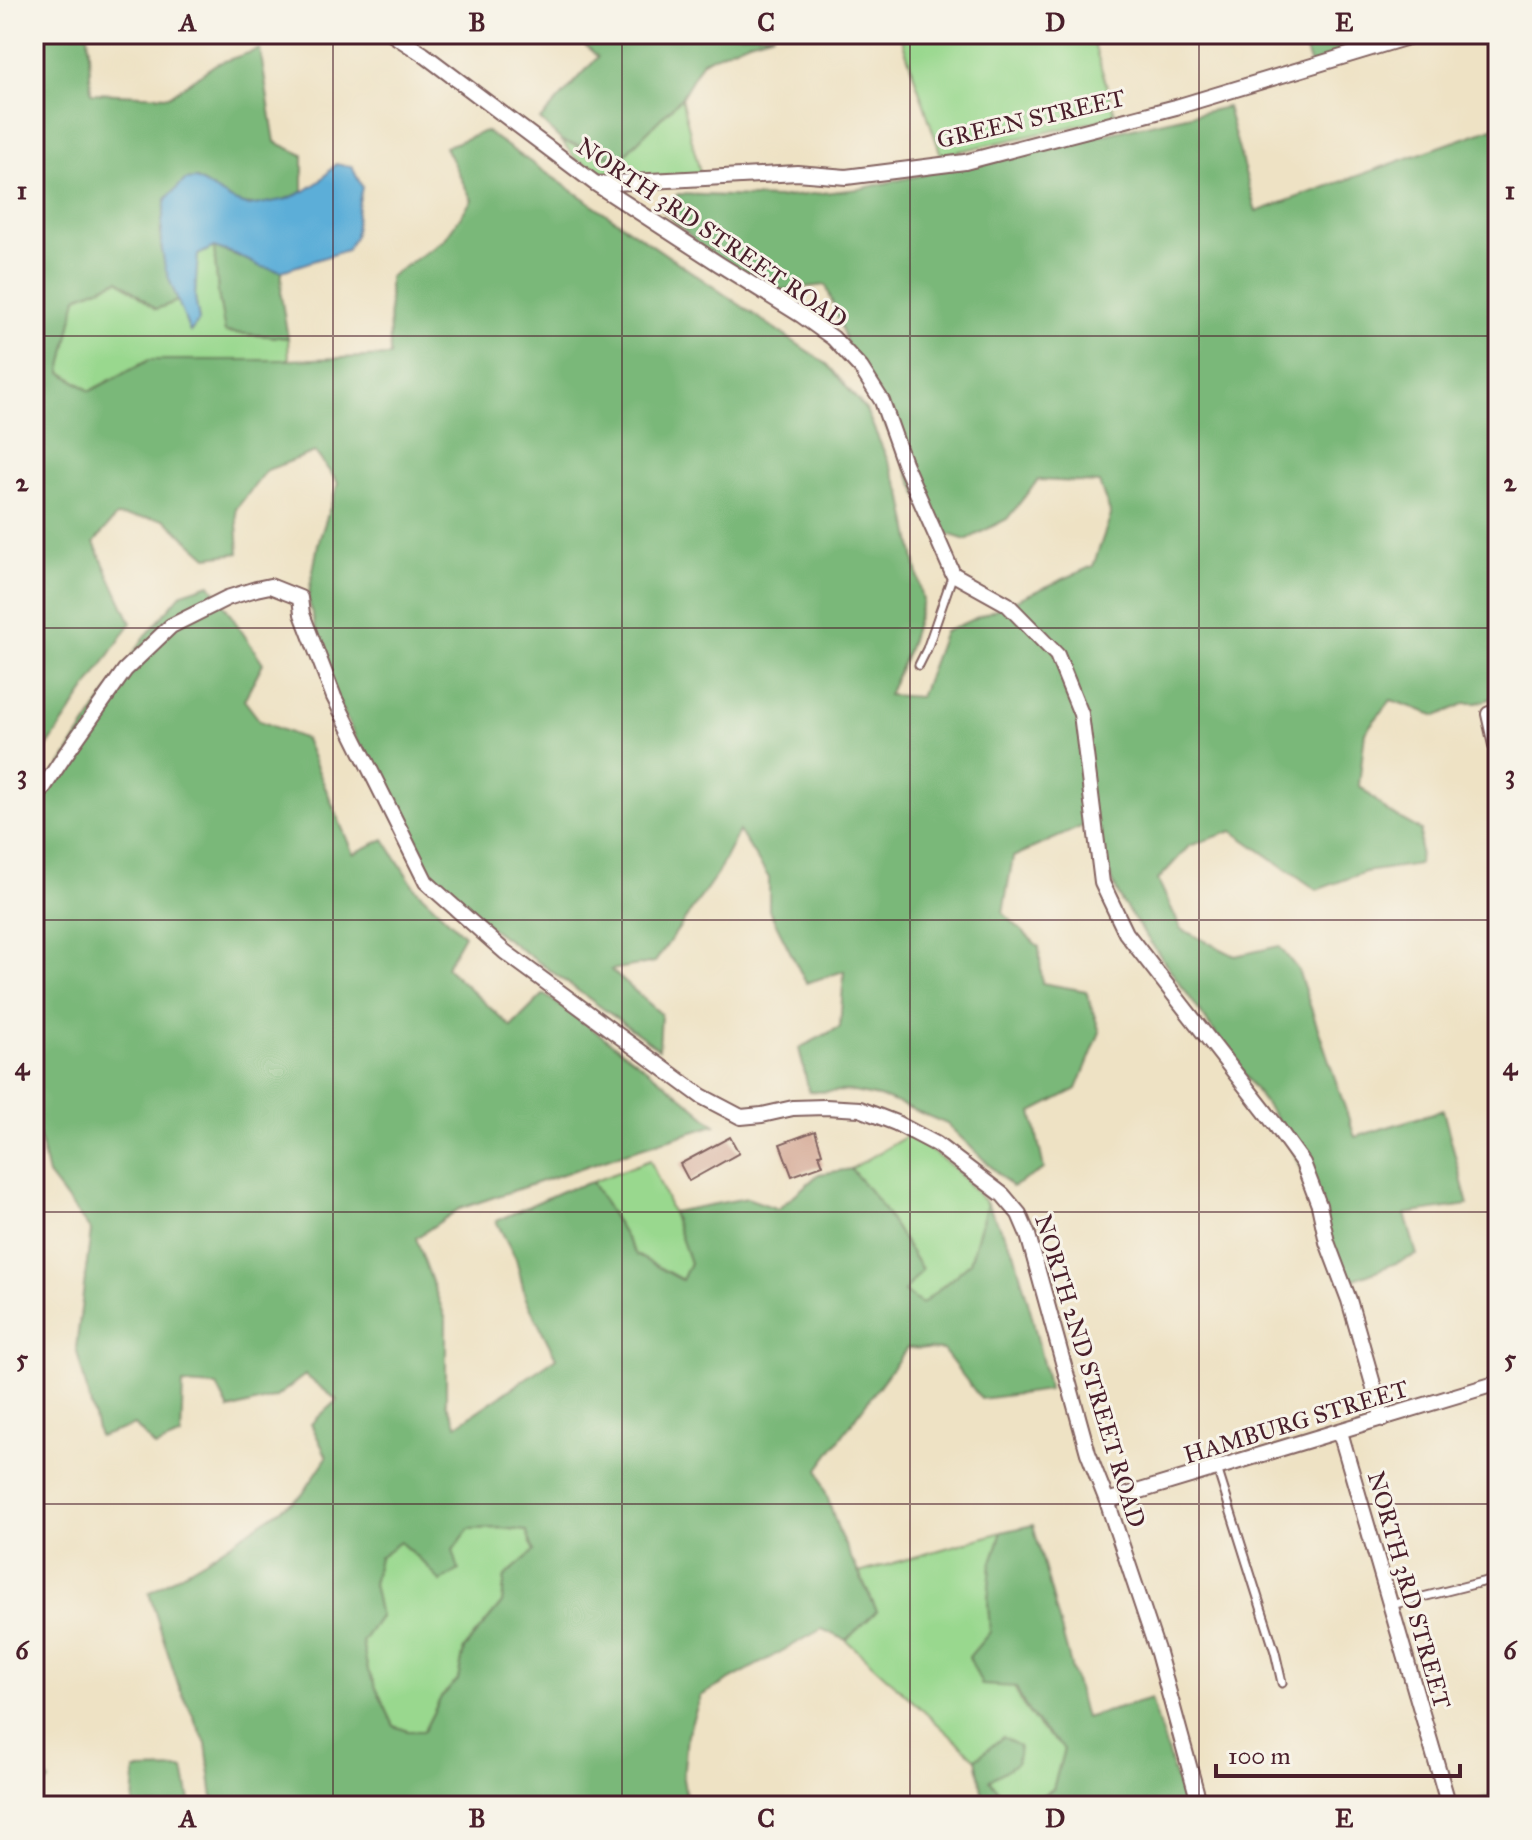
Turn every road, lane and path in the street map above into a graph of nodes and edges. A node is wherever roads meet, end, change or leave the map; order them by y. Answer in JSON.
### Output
{"nodes":[{"id":1,"x":392,"y":34,"type":"edge"},
{"id":2,"x":1418,"y":34,"type":"edge"},
{"id":3,"x":596,"y":184,"type":"junction"},
{"id":4,"x":953,"y":574,"type":"junction"},
{"id":5,"x":919,"y":665,"type":"dead end"},
{"id":6,"x":1489,"y":714,"type":"dead end"},
{"id":7,"x":1498,"y":754,"type":"edge"},
{"id":8,"x":34,"y":802,"type":"edge"},
{"id":9,"x":1498,"y":1383,"type":"edge"},
{"id":10,"x":1383,"y":1419,"type":"junction"},
{"id":11,"x":1340,"y":1432,"type":"junction"},
{"id":12,"x":1217,"y":1468,"type":"junction"},
{"id":13,"x":1107,"y":1501,"type":"junction"},
{"id":14,"x":1498,"y":1578,"type":"edge"},
{"id":15,"x":1391,"y":1605,"type":"junction"},
{"id":16,"x":1282,"y":1683,"type":"dead end"},
{"id":17,"x":1200,"y":1806,"type":"edge"},
{"id":18,"x":1449,"y":1806,"type":"edge"}],
"edges":[{"from":1,"to":3,"type":"street","name":"NORTH 3RD STREET ROAD"},
{"from":2,"to":3,"type":"street","name":"GREEN STREET"},
{"from":3,"to":4,"type":"street","name":"NORTH 3RD STREET ROAD"},
{"from":4,"to":5,"type":"lane"},
{"from":4,"to":10,"type":"street"},
{"from":6,"to":7,"type":"street"},
{"from":8,"to":13,"type":"street","name":"NORTH 2ND STREET ROAD"},
{"from":9,"to":10,"type":"street","name":"HAMBURG STREET"},
{"from":10,"to":11,"type":"street","name":"HAMBURG STREET"},
{"from":11,"to":12,"type":"street","name":"HAMBURG STREET"},
{"from":11,"to":15,"type":"street","name":"NORTH 3RD STREET"},
{"from":12,"to":13,"type":"street","name":"HAMBURG STREET"},
{"from":12,"to":16,"type":"lane"},
{"from":13,"to":17,"type":"street","name":"NORTH 2ND STREET ROAD"},
{"from":14,"to":15,"type":"lane"},
{"from":15,"to":18,"type":"street","name":"NORTH 3RD STREET"}]}
